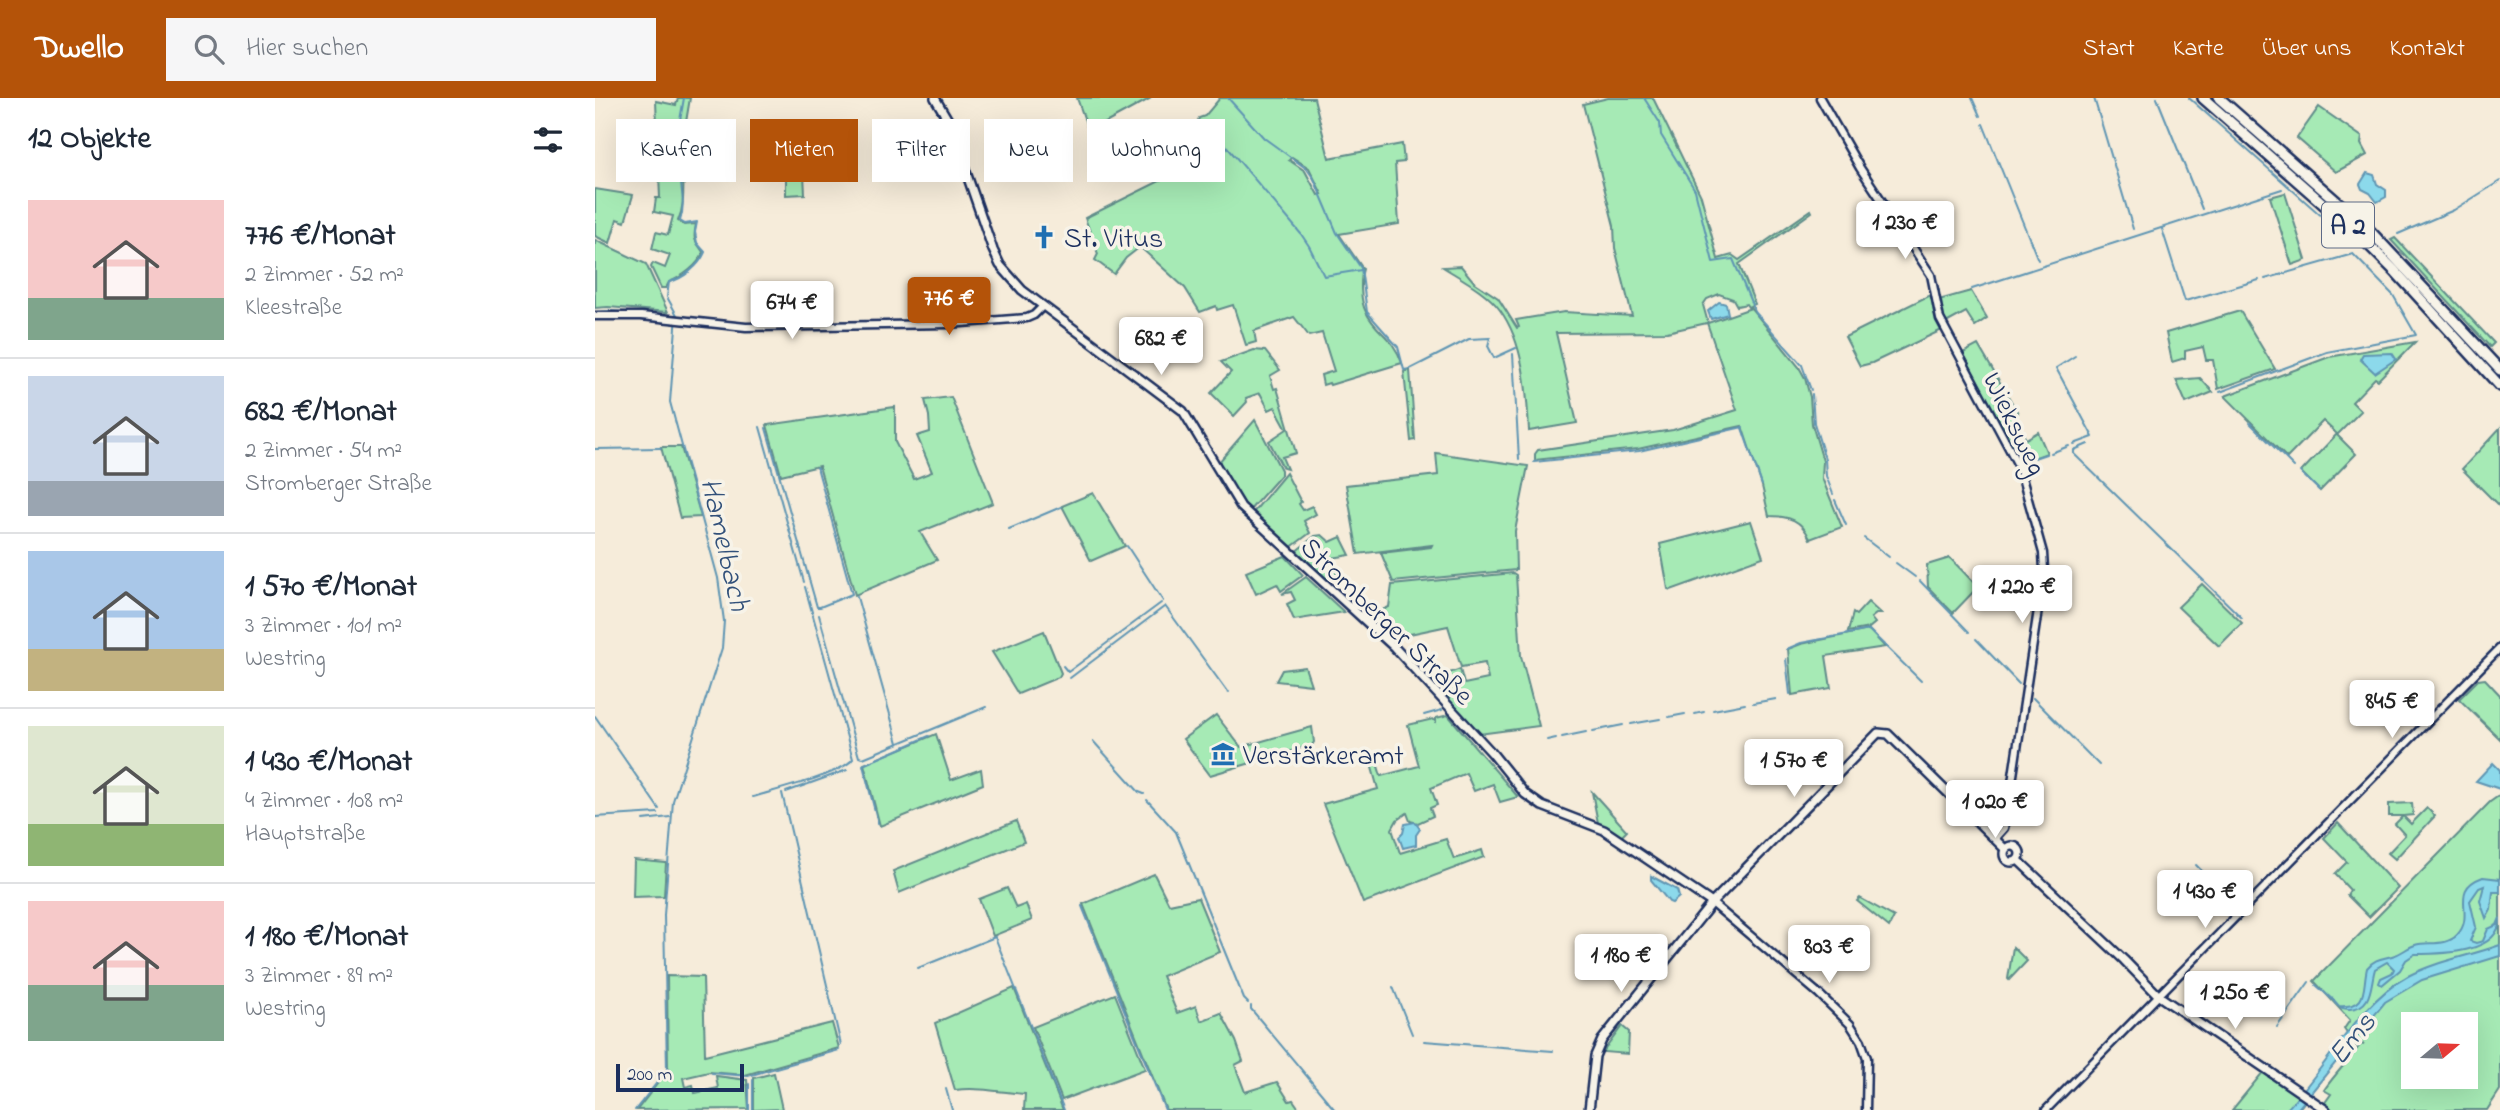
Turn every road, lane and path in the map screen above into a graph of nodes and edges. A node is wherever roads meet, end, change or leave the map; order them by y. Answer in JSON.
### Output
{"nodes":[{"id":1,"x":935,"y":98,"type":"edge"},
{"id":2,"x":1820,"y":98,"type":"edge"},
{"id":3,"x":2203,"y":98,"type":"edge"},
{"id":4,"x":2219,"y":98,"type":"edge"},
{"id":5,"x":1042,"y":307,"type":"junction"},
{"id":6,"x":595,"y":316,"type":"edge"},
{"id":7,"x":2483,"y":359,"type":"junction"},
{"id":8,"x":2498,"y":378,"type":"edge"},
{"id":9,"x":2500,"y":648,"type":"edge"},
{"id":10,"x":1995,"y":838,"type":"junction"},
{"id":11,"x":1712,"y":903,"type":"junction"},
{"id":12,"x":2159,"y":996,"type":"junction"},
{"id":13,"x":1589,"y":1110,"type":"edge"},
{"id":14,"x":1866,"y":1110,"type":"edge"},
{"id":15,"x":2046,"y":1110,"type":"edge"},
{"id":16,"x":2326,"y":1110,"type":"edge"}],
"edges":[{"from":1,"to":5,"type":"main road","name":"Stromberger Straße"},
{"from":2,"to":10,"type":"street","name":"Wieksweg"},
{"from":3,"to":7,"type":"highway","number":"A 2"},
{"from":4,"to":7,"type":"highway","number":"A 2"},
{"from":5,"to":6,"type":"street"},
{"from":5,"to":11,"type":"main road","name":"Stromberger Straße"},
{"from":7,"to":8,"type":"highway","number":"A 2"},
{"from":9,"to":12,"type":"street"},
{"from":10,"to":11,"type":"main road"},
{"from":10,"to":12,"type":"main road"},
{"from":11,"to":13,"type":"main road"},
{"from":11,"to":14,"type":"street","name":"Stromberger Straße"},
{"from":12,"to":15,"type":"street"},
{"from":12,"to":16,"type":"main road"}]}
